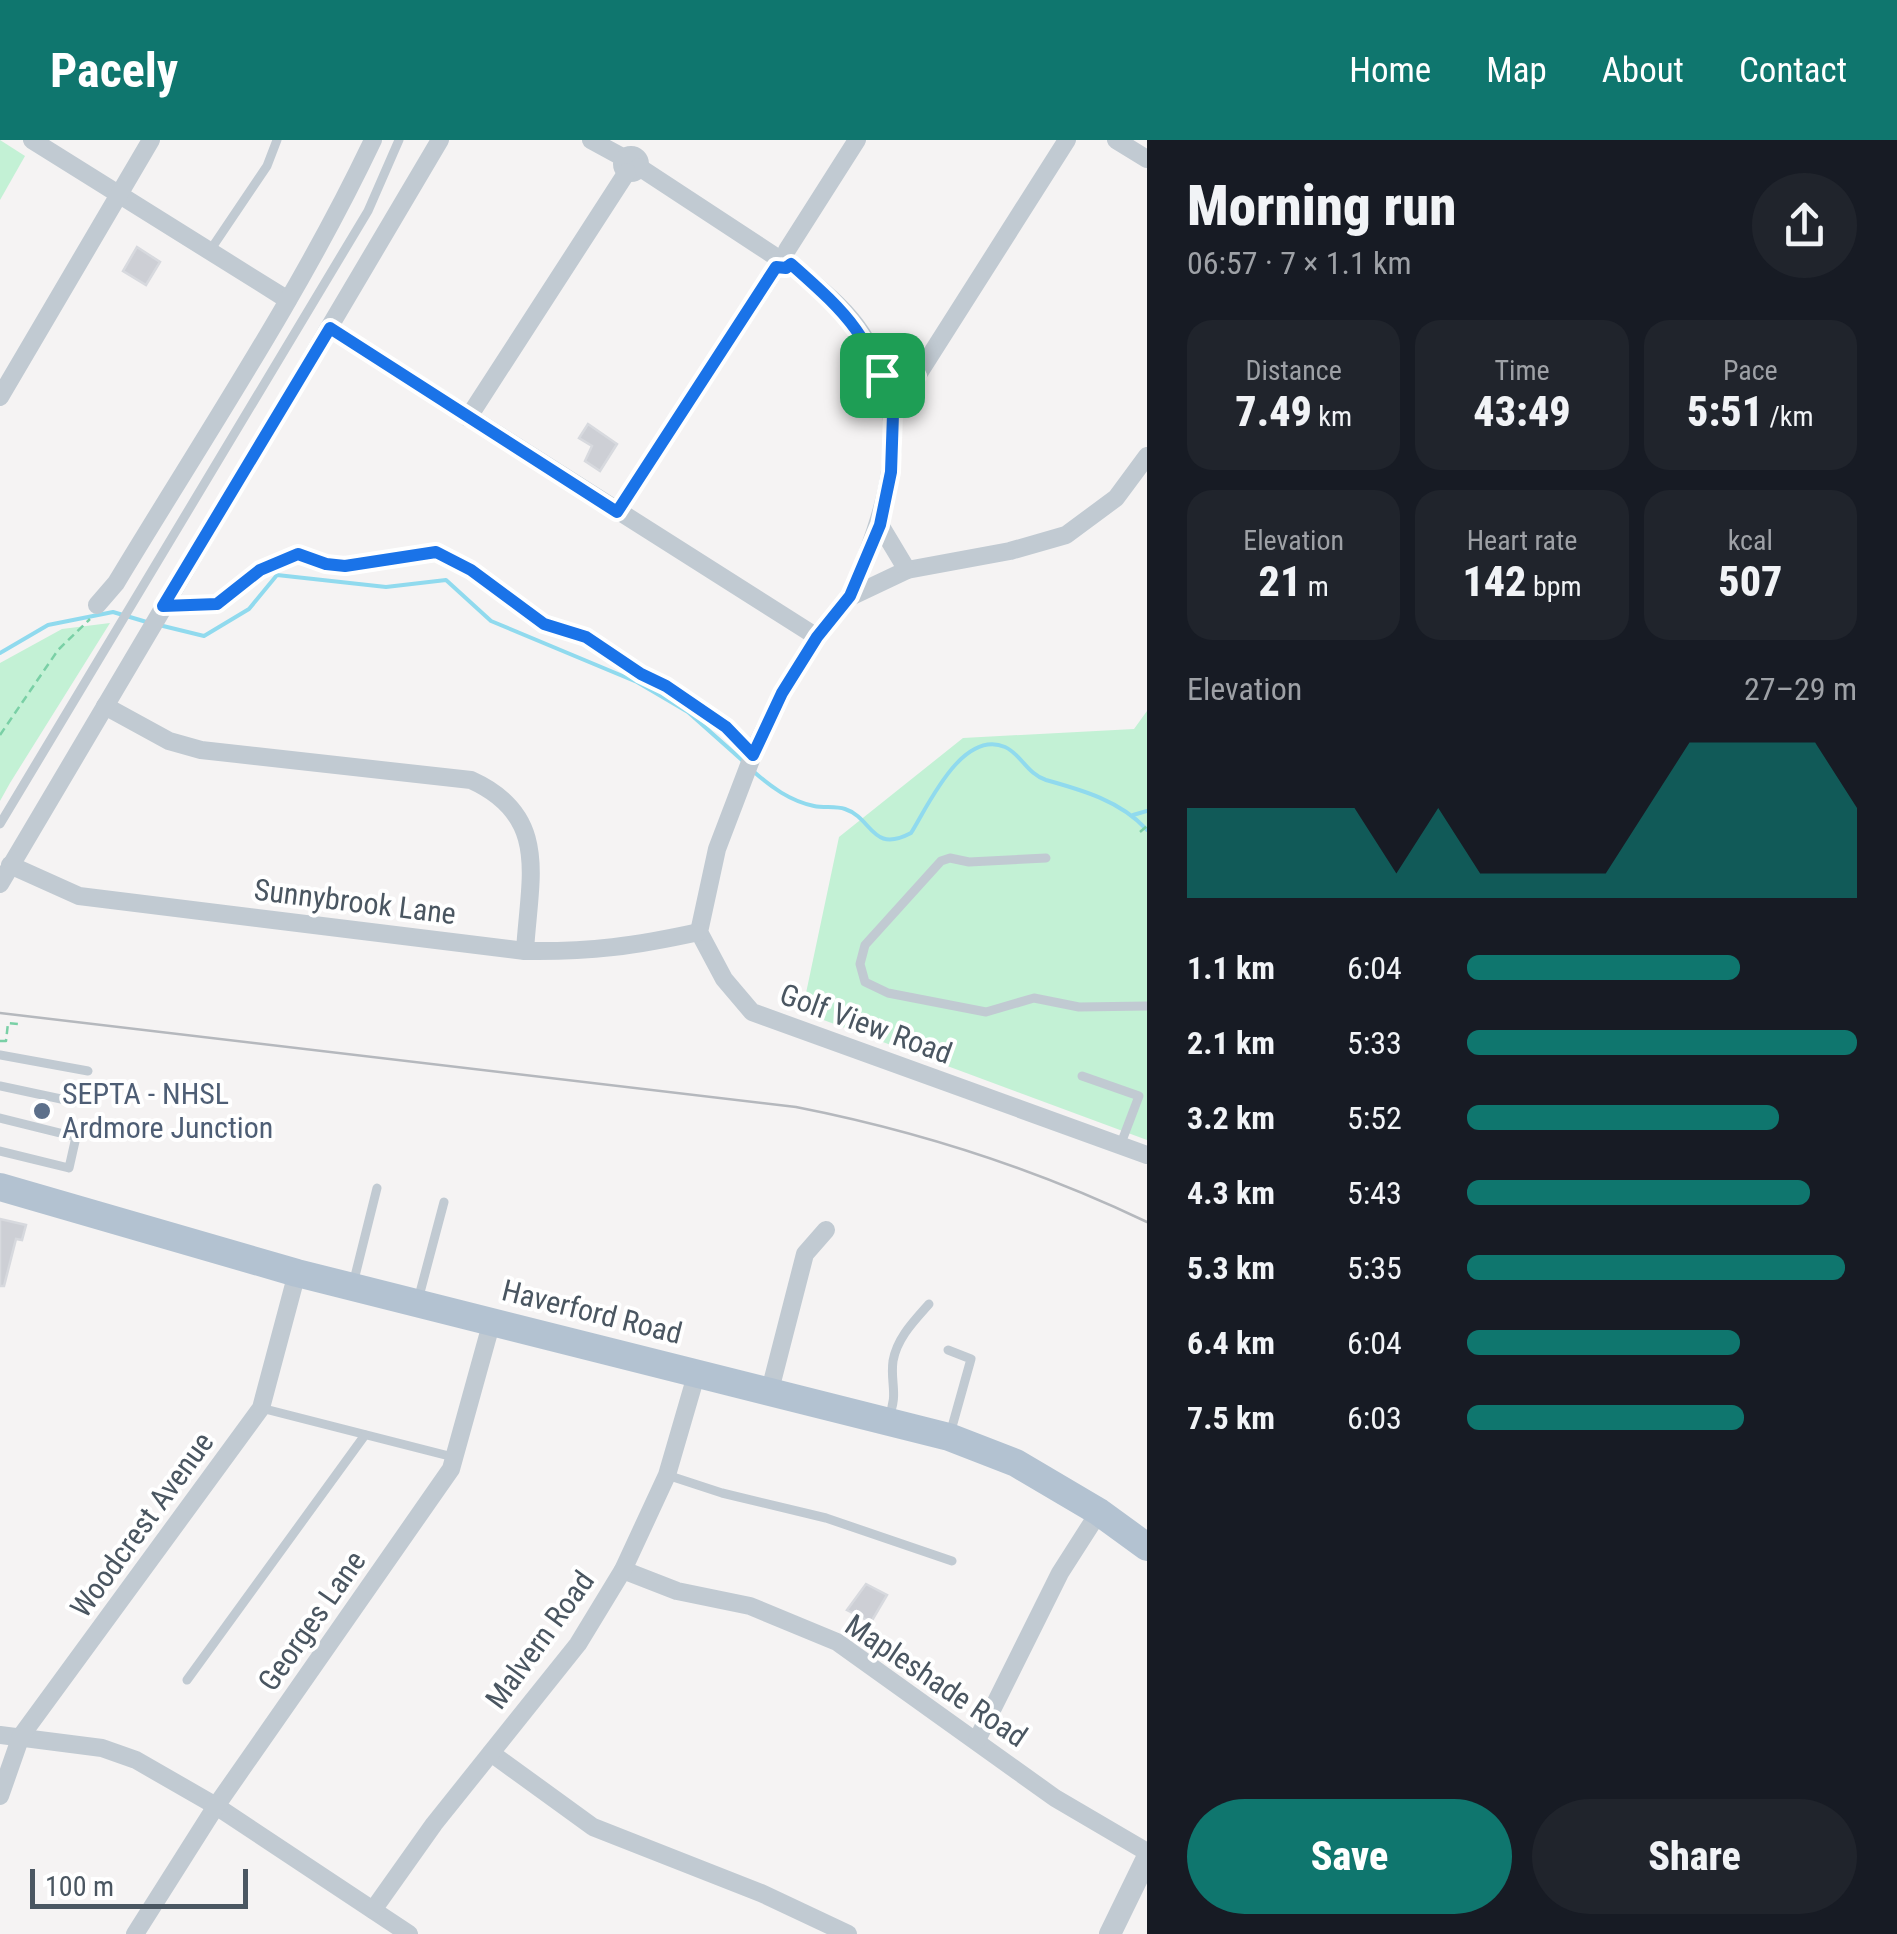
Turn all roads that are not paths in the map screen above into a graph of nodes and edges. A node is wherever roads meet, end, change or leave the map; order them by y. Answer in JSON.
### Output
{"nodes":[{"id":1,"x":32,"y":140,"type":"edge"},
{"id":2,"x":151,"y":140,"type":"edge"},
{"id":3,"x":277,"y":140,"type":"edge"},
{"id":4,"x":373,"y":140,"type":"edge"},
{"id":5,"x":399,"y":140,"type":"edge"},
{"id":6,"x":440,"y":140,"type":"edge"},
{"id":7,"x":590,"y":140,"type":"edge"},
{"id":8,"x":857,"y":140,"type":"edge"},
{"id":9,"x":1067,"y":140,"type":"edge"},
{"id":10,"x":1116,"y":140,"type":"edge"},
{"id":11,"x":635,"y":159,"type":"edge"},
{"id":12,"x":1147,"y":159,"type":"edge"},
{"id":13,"x":117,"y":194,"type":"junction"},
{"id":14,"x":210,"y":252,"type":"junction"},
{"id":15,"x":782,"y":259,"type":"junction"},
{"id":16,"x":288,"y":300,"type":"junction"},
{"id":17,"x":330,"y":328,"type":"junction"},
{"id":18,"x":882,"y":375,"type":"junction"},
{"id":19,"x":917,"y":376,"type":"junction"},
{"id":20,"x":0,"y":397,"type":"edge"},
{"id":21,"x":893,"y":414,"type":"junction"},
{"id":22,"x":468,"y":418,"type":"junction"},
{"id":23,"x":1147,"y":456,"type":"edge"},
{"id":24,"x":617,"y":512,"type":"junction"},
{"id":25,"x":880,"y":525,"type":"junction"},
{"id":26,"x":907,"y":570,"type":"junction"},
{"id":27,"x":850,"y":596,"type":"junction"},
{"id":28,"x":97,"y":605,"type":"dead end"},
{"id":29,"x":817,"y":637,"type":"junction"},
{"id":30,"x":105,"y":706,"type":"junction"},
{"id":31,"x":0,"y":824,"type":"edge"},
{"id":32,"x":1046,"y":858,"type":"dead end"},
{"id":33,"x":10,"y":864,"type":"junction"},
{"id":34,"x":0,"y":884,"type":"edge"},
{"id":35,"x":699,"y":932,"type":"junction"},
{"id":36,"x":525,"y":951,"type":"junction"},
{"id":37,"x":1147,"y":1006,"type":"edge"},
{"id":38,"x":0,"y":1055,"type":"edge"},
{"id":39,"x":88,"y":1071,"type":"dead end"},
{"id":40,"x":1082,"y":1076,"type":"dead end"},
{"id":41,"x":0,"y":1086,"type":"edge"},
{"id":42,"x":1143,"y":1096,"type":"edge"},
{"id":43,"x":75,"y":1102,"type":"dead end"},
{"id":44,"x":1134,"y":1111,"type":"junction"},
{"id":45,"x":1147,"y":1117,"type":"edge"},
{"id":46,"x":0,"y":1118,"type":"edge"},
{"id":47,"x":1120,"y":1146,"type":"junction"},
{"id":48,"x":0,"y":1151,"type":"edge"},
{"id":49,"x":1147,"y":1155,"type":"edge"},
{"id":50,"x":0,"y":1187,"type":"edge"},
{"id":51,"x":377,"y":1188,"type":"dead end"},
{"id":52,"x":444,"y":1202,"type":"dead end"},
{"id":53,"x":826,"y":1230,"type":"dead end"},
{"id":54,"x":298,"y":1273,"type":"junction"},
{"id":55,"x":352,"y":1286,"type":"junction"},
{"id":56,"x":417,"y":1302,"type":"junction"},
{"id":57,"x":929,"y":1304,"type":"dead end"},
{"id":58,"x":492,"y":1320,"type":"junction"},
{"id":59,"x":948,"y":1350,"type":"dead end"},
{"id":60,"x":697,"y":1372,"type":"junction"},
{"id":61,"x":770,"y":1390,"type":"junction"},
{"id":62,"x":261,"y":1408,"type":"junction"},
{"id":63,"x":887,"y":1421,"type":"junction"},
{"id":64,"x":366,"y":1434,"type":"junction"},
{"id":65,"x":949,"y":1437,"type":"junction"},
{"id":66,"x":454,"y":1457,"type":"junction"},
{"id":67,"x":667,"y":1474,"type":"junction"},
{"id":68,"x":1099,"y":1512,"type":"junction"},
{"id":69,"x":1147,"y":1547,"type":"edge"},
{"id":70,"x":952,"y":1561,"type":"dead end"},
{"id":71,"x":623,"y":1570,"type":"junction"},
{"id":72,"x":187,"y":1680,"type":"dead end"},
{"id":73,"x":0,"y":1735,"type":"edge"},
{"id":74,"x":22,"y":1736,"type":"junction"},
{"id":75,"x":977,"y":1740,"type":"junction"},
{"id":76,"x":490,"y":1752,"type":"junction"},
{"id":77,"x":0,"y":1796,"type":"edge"},
{"id":78,"x":216,"y":1806,"type":"junction"},
{"id":79,"x":1147,"y":1855,"type":"edge"},
{"id":80,"x":373,"y":1910,"type":"junction"},
{"id":81,"x":135,"y":1934,"type":"edge"},
{"id":82,"x":409,"y":1934,"type":"edge"},
{"id":83,"x":848,"y":1934,"type":"edge"},
{"id":84,"x":1110,"y":1934,"type":"edge"}],
"edges":[{"from":1,"to":13,"type":"street"},
{"from":2,"to":13,"type":"street"},
{"from":3,"to":14,"type":"lane"},
{"from":4,"to":16,"type":"street"},
{"from":5,"to":31,"type":"lane"},
{"from":6,"to":17,"type":"street"},
{"from":7,"to":11,"type":"street"},
{"from":8,"to":15,"type":"street"},
{"from":9,"to":19,"type":"street"},
{"from":10,"to":12,"type":"street"},
{"from":11,"to":15,"type":"street"},
{"from":11,"to":22,"type":"street"},
{"from":13,"to":14,"type":"street"},
{"from":13,"to":20,"type":"street"},
{"from":14,"to":16,"type":"street"},
{"from":15,"to":18,"type":"street"},
{"from":15,"to":24,"type":"street"},
{"from":16,"to":28,"type":"street"},
{"from":17,"to":22,"type":"street"},
{"from":17,"to":30,"type":"street"},
{"from":18,"to":19,"type":"street"},
{"from":18,"to":21,"type":"street"},
{"from":19,"to":21,"type":"street"},
{"from":21,"to":25,"type":"street"},
{"from":22,"to":24,"type":"street"},
{"from":23,"to":26,"type":"street"},
{"from":24,"to":29,"type":"street"},
{"from":25,"to":26,"type":"street"},
{"from":25,"to":27,"type":"street"},
{"from":26,"to":27,"type":"street"},
{"from":27,"to":29,"type":"street"},
{"from":29,"to":35,"type":"street"},
{"from":30,"to":33,"type":"street"},
{"from":30,"to":36,"type":"street"},
{"from":32,"to":37,"type":"lane"},
{"from":33,"to":34,"type":"street"},
{"from":33,"to":36,"type":"street","name":"Sunnybrook Lane"},
{"from":35,"to":36,"type":"street","name":"Sunnybrook Lane"},
{"from":35,"to":47,"type":"street","name":"Golf View Road"},
{"from":38,"to":39,"type":"lane"},
{"from":40,"to":42,"type":"lane"},
{"from":41,"to":43,"type":"lane"},
{"from":42,"to":44,"type":"lane"},
{"from":44,"to":45,"type":"lane"},
{"from":44,"to":47,"type":"lane"},
{"from":46,"to":48,"type":"lane"},
{"from":47,"to":49,"type":"street","name":"Golf View Road"},
{"from":50,"to":54,"type":"main road","name":"Haverford Road"},
{"from":51,"to":55,"type":"lane"},
{"from":52,"to":56,"type":"lane"},
{"from":53,"to":61,"type":"street"},
{"from":54,"to":55,"type":"main road","name":"Haverford Road"},
{"from":54,"to":62,"type":"street","name":"Woodcrest Avenue"},
{"from":55,"to":56,"type":"main road","name":"Haverford Road"},
{"from":56,"to":58,"type":"main road","name":"Haverford Road"},
{"from":57,"to":63,"type":"lane"},
{"from":58,"to":60,"type":"main road","name":"Haverford Road"},
{"from":58,"to":66,"type":"street","name":"Georges Lane"},
{"from":59,"to":65,"type":"lane"},
{"from":60,"to":61,"type":"main road","name":"Haverford Road"},
{"from":60,"to":67,"type":"street","name":"Malvern Road"},
{"from":61,"to":63,"type":"main road","name":"Haverford Road"},
{"from":62,"to":64,"type":"lane"},
{"from":62,"to":74,"type":"street","name":"Woodcrest Avenue"},
{"from":63,"to":65,"type":"main road","name":"Haverford Road"},
{"from":64,"to":66,"type":"lane"},
{"from":64,"to":72,"type":"lane"},
{"from":65,"to":68,"type":"main road","name":"Haverford Road"},
{"from":66,"to":78,"type":"street","name":"Georges Lane"},
{"from":67,"to":70,"type":"lane"},
{"from":67,"to":71,"type":"street","name":"Malvern Road"},
{"from":68,"to":69,"type":"main road","name":"Haverford Road"},
{"from":68,"to":75,"type":"street"},
{"from":71,"to":75,"type":"street","name":"Mapleshade Road"},
{"from":71,"to":76,"type":"street","name":"Malvern Road"},
{"from":73,"to":74,"type":"street"},
{"from":74,"to":77,"type":"street","name":"Woodcrest Avenue"},
{"from":74,"to":78,"type":"street"},
{"from":75,"to":79,"type":"street","name":"Mapleshade Road"},
{"from":76,"to":80,"type":"street","name":"Malvern Road"},
{"from":76,"to":83,"type":"street"},
{"from":78,"to":80,"type":"street"},
{"from":78,"to":81,"type":"street","name":"Georges Lane"},
{"from":79,"to":84,"type":"street"},
{"from":80,"to":82,"type":"street"}]}
